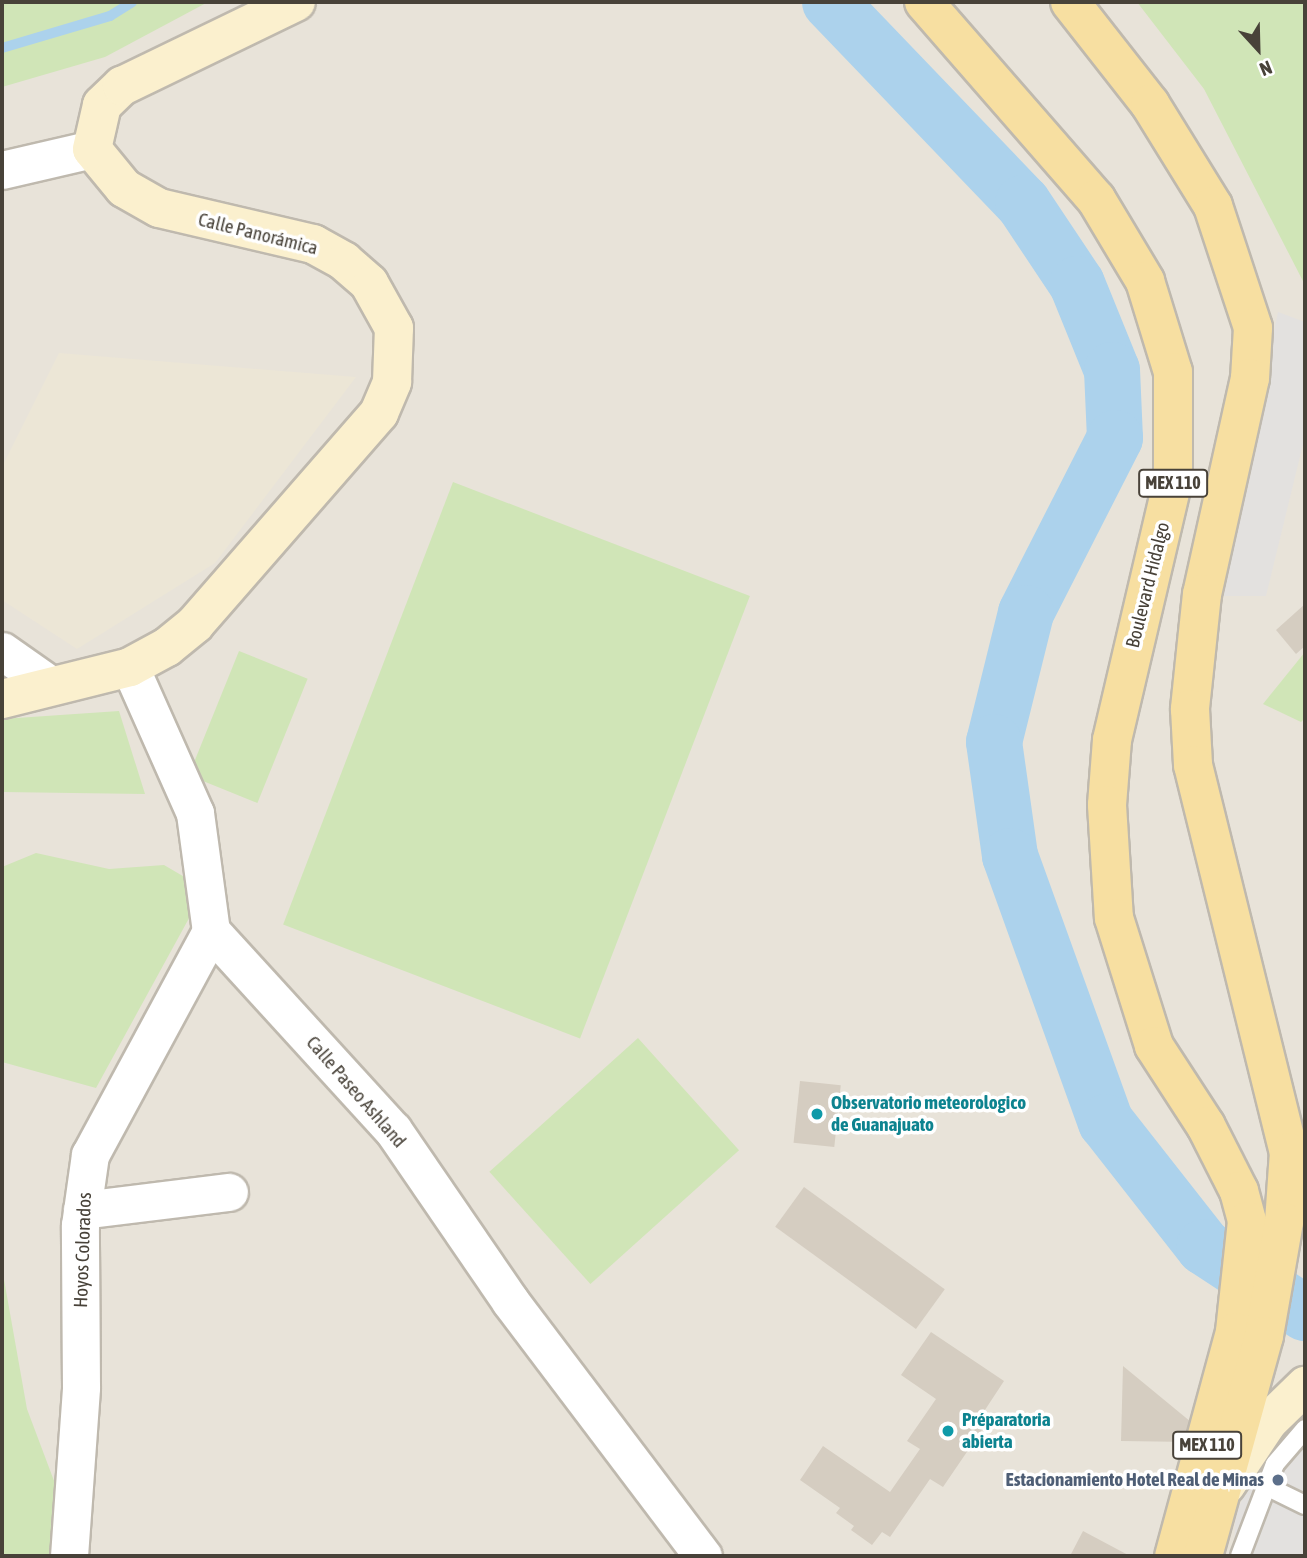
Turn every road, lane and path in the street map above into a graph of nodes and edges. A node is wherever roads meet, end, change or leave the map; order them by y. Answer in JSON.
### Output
{"nodes":[{"id":1,"x":296,"y":2,"type":"edge"},
{"id":2,"x":924,"y":2,"type":"edge"},
{"id":3,"x":1070,"y":2,"type":"edge"},
{"id":4,"x":92,"y":149,"type":"junction"},
{"id":5,"x":2,"y":170,"type":"edge"},
{"id":6,"x":2,"y":651,"type":"edge"},
{"id":7,"x":130,"y":667,"type":"junction"},
{"id":8,"x":49,"y":684,"type":"junction"},
{"id":9,"x":2,"y":699,"type":"edge"},
{"id":10,"x":211,"y":931,"type":"junction"},
{"id":11,"x":229,"y":1192,"type":"dead end"},
{"id":12,"x":1295,"y":1206,"type":"edge"},
{"id":13,"x":82,"y":1210,"type":"junction"},
{"id":14,"x":1249,"y":1334,"type":"junction"},
{"id":15,"x":1303,"y":1387,"type":"edge"},
{"id":16,"x":1305,"y":1429,"type":"edge"},
{"id":17,"x":1266,"y":1486,"type":"junction"},
{"id":18,"x":1224,"y":1488,"type":"junction"},
{"id":19,"x":1305,"y":1505,"type":"edge"},
{"id":20,"x":69,"y":1556,"type":"edge"},
{"id":21,"x":703,"y":1556,"type":"edge"},
{"id":22,"x":1174,"y":1556,"type":"edge"},
{"id":23,"x":1202,"y":1556,"type":"edge"},
{"id":24,"x":1240,"y":1556,"type":"edge"}],
"edges":[{"from":1,"to":4,"type":"street"},
{"from":2,"to":14,"type":"main road","name":"Boulevard Hidalgo","number":"MEX 110"},
{"from":3,"to":12,"type":"main road","number":"MEX 110"},
{"from":4,"to":5,"type":"street"},
{"from":4,"to":7,"type":"street","name":"Calle Panorámica"},
{"from":6,"to":8,"type":"street"},
{"from":7,"to":8,"type":"street","name":"Calle Panorámica"},
{"from":7,"to":10,"type":"street"},
{"from":8,"to":9,"type":"street","name":"Calle Panorámica"},
{"from":10,"to":13,"type":"street","name":"Hoyos Colorados"},
{"from":10,"to":21,"type":"street","name":"Calle Paseo Ashland"},
{"from":11,"to":13,"type":"street"},
{"from":12,"to":14,"type":"main road","number":"MEX 110"},
{"from":13,"to":20,"type":"street","name":"Hoyos Colorados"},
{"from":14,"to":18,"type":"main road","number":"MEX 110"},
{"from":14,"to":22,"type":"main road","number":"MEX 110"},
{"from":15,"to":18,"type":"street"},
{"from":16,"to":17,"type":"lane"},
{"from":17,"to":19,"type":"lane"},
{"from":17,"to":24,"type":"lane"},
{"from":18,"to":23,"type":"main road","number":"MEX 110"}]}
